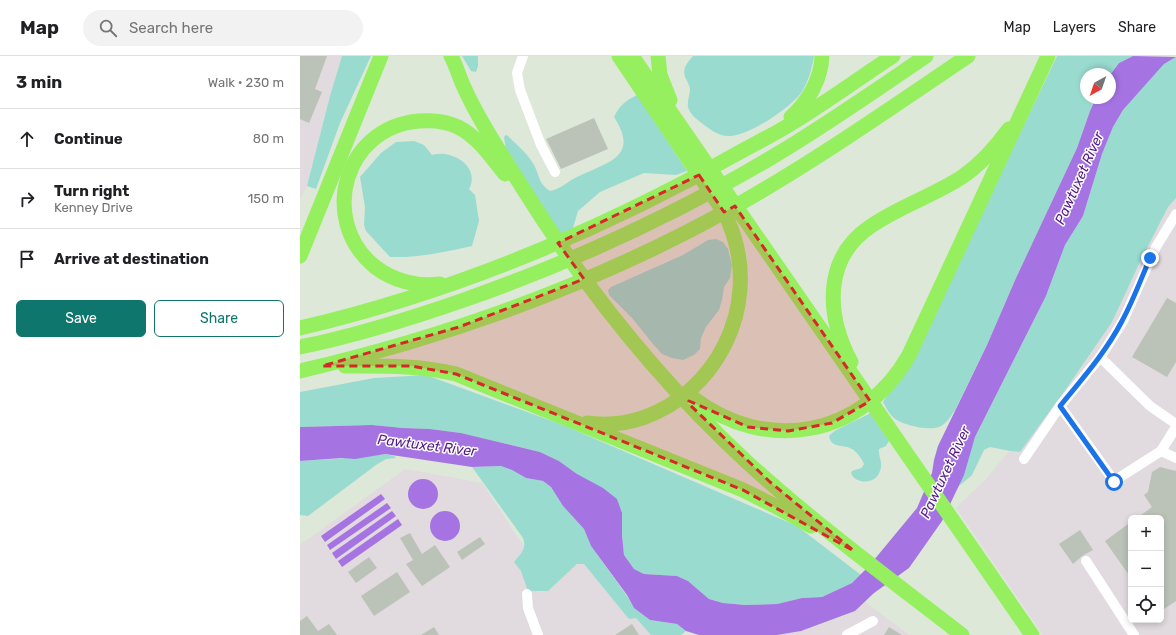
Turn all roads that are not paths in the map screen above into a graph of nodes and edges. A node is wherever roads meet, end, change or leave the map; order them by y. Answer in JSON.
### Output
{"nodes":[{"id":1,"x":381,"y":56,"type":"edge"},
{"id":2,"x":451,"y":56,"type":"edge"},
{"id":3,"x":523,"y":56,"type":"edge"},
{"id":4,"x":619,"y":56,"type":"edge"},
{"id":5,"x":632,"y":56,"type":"edge"},
{"id":6,"x":658,"y":56,"type":"edge"},
{"id":7,"x":822,"y":56,"type":"edge"},
{"id":8,"x":893,"y":56,"type":"edge"},
{"id":9,"x":926,"y":56,"type":"edge"},
{"id":10,"x":968,"y":56,"type":"edge"},
{"id":11,"x":1048,"y":56,"type":"edge"},
{"id":12,"x":1042,"y":71,"type":"junction"},
{"id":13,"x":742,"y":151,"type":"junction"},
{"id":14,"x":694,"y":156,"type":"junction"},
{"id":15,"x":555,"y":172,"type":"dead end"},
{"id":16,"x":1176,"y":214,"type":"edge"},
{"id":17,"x":547,"y":226,"type":"junction"},
{"id":18,"x":300,"y":256,"type":"edge"},
{"id":19,"x":468,"y":277,"type":"junction"},
{"id":20,"x":300,"y":328,"type":"edge"},
{"id":21,"x":300,"y":347,"type":"edge"},
{"id":22,"x":1100,"y":357,"type":"junction"},
{"id":23,"x":322,"y":366,"type":"junction"},
{"id":24,"x":300,"y":371,"type":"edge"},
{"id":25,"x":860,"y":383,"type":"junction"},
{"id":26,"x":696,"y":406,"type":"junction"},
{"id":27,"x":1060,"y":406,"type":"junction"},
{"id":28,"x":562,"y":417,"type":"junction"},
{"id":29,"x":1176,"y":424,"type":"edge"},
{"id":30,"x":1176,"y":427,"type":"edge"},
{"id":31,"x":1161,"y":451,"type":"junction"},
{"id":32,"x":1176,"y":458,"type":"edge"},
{"id":33,"x":1024,"y":459,"type":"dead end"},
{"id":34,"x":854,"y":550,"type":"junction"},
{"id":35,"x":1086,"y":561,"type":"dead end"},
{"id":36,"x":999,"y":588,"type":"junction"},
{"id":37,"x":527,"y":594,"type":"dead end"},
{"id":38,"x":873,"y":621,"type":"dead end"},
{"id":39,"x":538,"y":635,"type":"edge"},
{"id":40,"x":847,"y":635,"type":"edge"},
{"id":41,"x":962,"y":635,"type":"edge"},
{"id":42,"x":1032,"y":635,"type":"edge"},
{"id":43,"x":1036,"y":635,"type":"edge"},
{"id":44,"x":1134,"y":635,"type":"edge"}],
"edges":[{"from":1,"to":18,"type":"highway"},
{"from":2,"to":17,"type":"highway"},
{"from":3,"to":15,"type":"street"},
{"from":4,"to":14,"type":"highway"},
{"from":5,"to":14,"type":"highway"},
{"from":6,"to":14,"type":"highway"},
{"from":7,"to":13,"type":"highway"},
{"from":8,"to":13,"type":"highway"},
{"from":9,"to":21,"type":"highway"},
{"from":10,"to":23,"type":"highway"},
{"from":11,"to":12,"type":"highway"},
{"from":12,"to":25,"type":"highway"},
{"from":12,"to":26,"type":"highway"},
{"from":13,"to":19,"type":"highway"},
{"from":14,"to":25,"type":"highway"},
{"from":14,"to":28,"type":"highway"},
{"from":16,"to":22,"type":"street"},
{"from":17,"to":19,"type":"highway"},
{"from":17,"to":26,"type":"highway"},
{"from":19,"to":20,"type":"highway"},
{"from":22,"to":27,"type":"street"},
{"from":22,"to":29,"type":"street"},
{"from":23,"to":24,"type":"highway"},
{"from":23,"to":28,"type":"highway"},
{"from":25,"to":36,"type":"highway"},
{"from":26,"to":34,"type":"highway"},
{"from":27,"to":31,"type":"street"},
{"from":27,"to":33,"type":"street"},
{"from":28,"to":34,"type":"highway"},
{"from":30,"to":31,"type":"street"},
{"from":31,"to":32,"type":"street"},
{"from":34,"to":41,"type":"highway"},
{"from":35,"to":44,"type":"street"},
{"from":36,"to":42,"type":"highway"},
{"from":36,"to":43,"type":"highway"},
{"from":37,"to":39,"type":"street"},
{"from":38,"to":40,"type":"street"}]}
